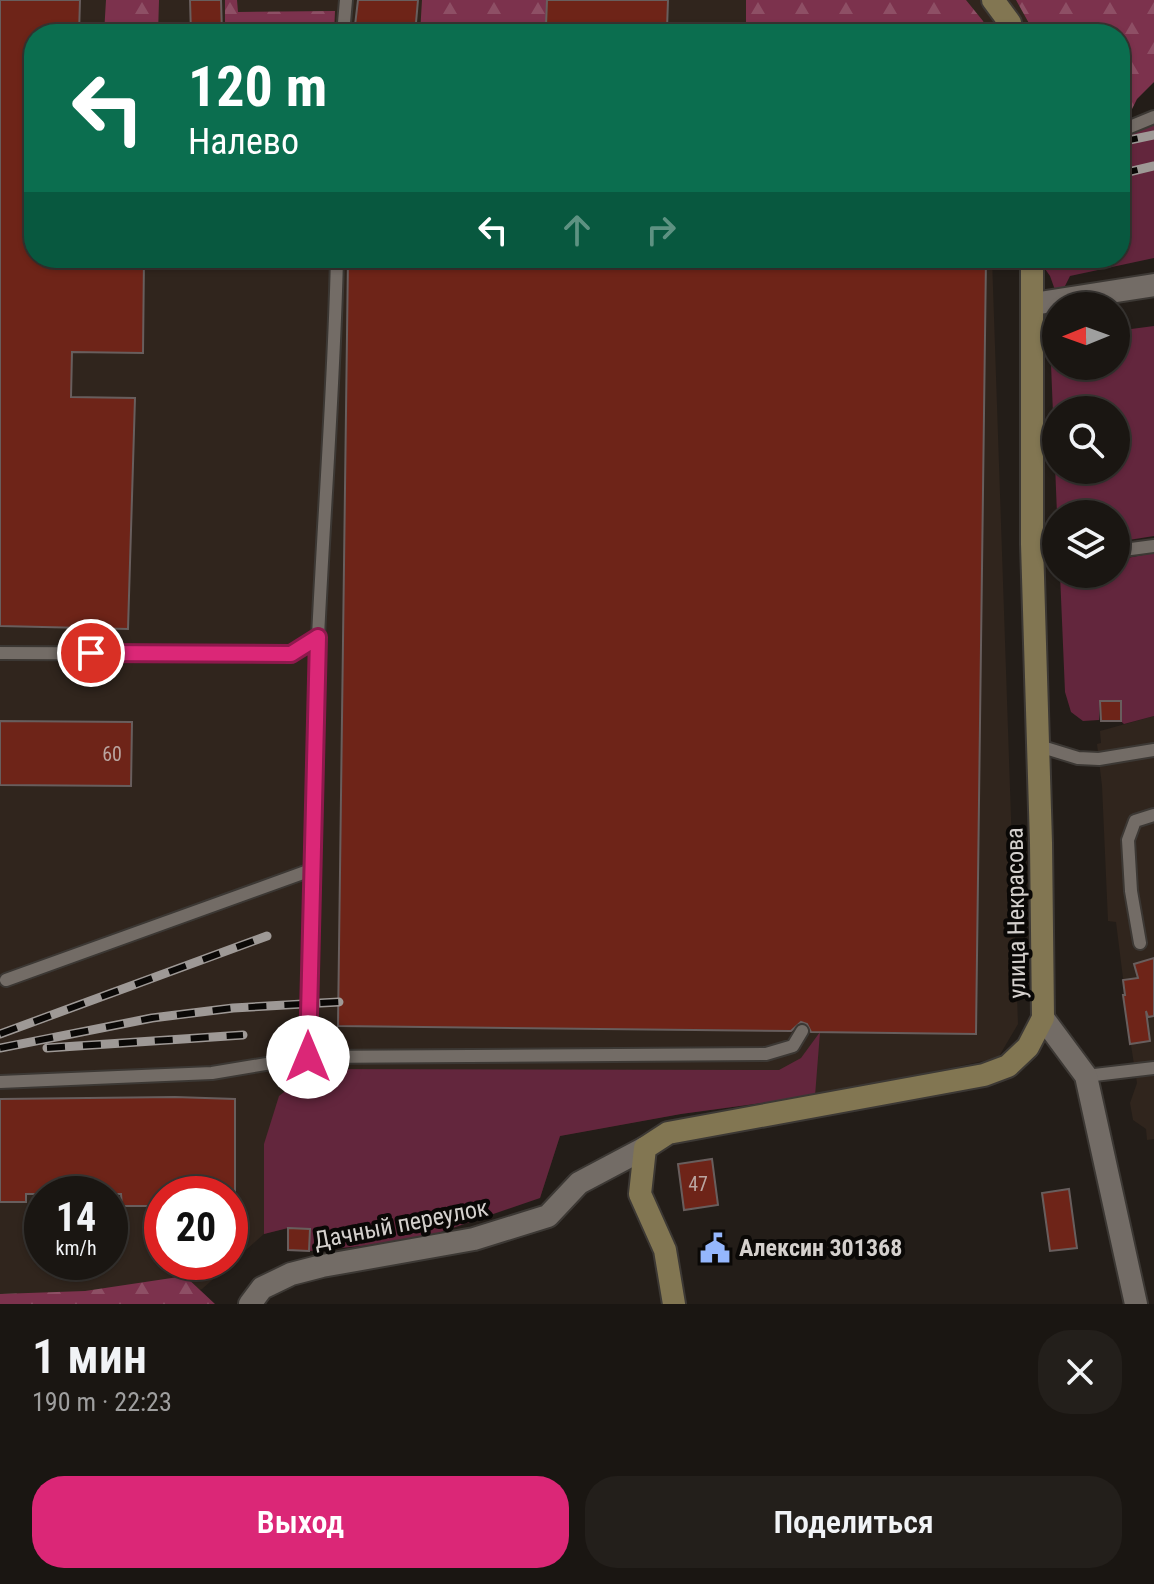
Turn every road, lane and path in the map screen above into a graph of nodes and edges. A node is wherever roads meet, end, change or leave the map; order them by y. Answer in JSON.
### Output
{"nodes":[{"id":1,"x":346,"y":0,"type":"edge"},
{"id":2,"x":993,"y":0,"type":"edge"},
{"id":3,"x":344,"y":24,"type":"edge"},
{"id":4,"x":1010,"y":24,"type":"edge"},
{"id":5,"x":1154,"y":117,"type":"edge"},
{"id":6,"x":1130,"y":127,"type":"edge"},
{"id":7,"x":337,"y":268,"type":"edge"},
{"id":8,"x":1032,"y":268,"type":"edge"},
{"id":9,"x":1154,"y":285,"type":"edge"},
{"id":10,"x":1033,"y":304,"type":"junction"},
{"id":11,"x":1032,"y":544,"type":"junction"},
{"id":12,"x":1154,"y":546,"type":"edge"},
{"id":13,"x":1042,"y":547,"type":"edge"},
{"id":14,"x":1130,"y":549,"type":"edge"},
{"id":15,"x":318,"y":637,"type":"junction"},
{"id":16,"x":0,"y":653,"type":"edge"},
{"id":17,"x":1039,"y":746,"type":"junction"},
{"id":18,"x":1154,"y":750,"type":"edge"},
{"id":19,"x":1154,"y":815,"type":"edge"},
{"id":20,"x":311,"y":870,"type":"junction"},
{"id":21,"x":1140,"y":943,"type":"dead end"},
{"id":22,"x":6,"y":980,"type":"dead end"},
{"id":23,"x":1043,"y":1018,"type":"junction"},
{"id":24,"x":802,"y":1031,"type":"dead end"},
{"id":25,"x":308,"y":1057,"type":"junction"},
{"id":26,"x":1154,"y":1068,"type":"edge"},
{"id":27,"x":1086,"y":1076,"type":"junction"},
{"id":28,"x":0,"y":1082,"type":"edge"},
{"id":29,"x":645,"y":1148,"type":"junction"},
{"id":30,"x":250,"y":1304,"type":"edge"},
{"id":31,"x":674,"y":1304,"type":"edge"},
{"id":32,"x":1136,"y":1304,"type":"edge"}],
"edges":[{"from":1,"to":3,"type":"lane"},
{"from":2,"to":4,"type":"main road"},
{"from":5,"to":6,"type":"lane"},
{"from":7,"to":15,"type":"lane"},
{"from":8,"to":10,"type":"main road","name":"улица Некрасова"},
{"from":9,"to":10,"type":"street"},
{"from":10,"to":11,"type":"main road","name":"улица Некрасова"},
{"from":11,"to":13,"type":"lane"},
{"from":11,"to":17,"type":"main road","name":"улица Некрасова"},
{"from":12,"to":14,"type":"lane"},
{"from":15,"to":16,"type":"lane"},
{"from":15,"to":20,"type":"lane"},
{"from":17,"to":18,"type":"lane"},
{"from":17,"to":23,"type":"main road","name":"улица Некрасова"},
{"from":19,"to":21,"type":"lane"},
{"from":20,"to":22,"type":"lane"},
{"from":20,"to":25,"type":"lane"},
{"from":23,"to":27,"type":"street"},
{"from":23,"to":29,"type":"main road","name":"улица Некрасова"},
{"from":24,"to":25,"type":"lane"},
{"from":25,"to":28,"type":"lane"},
{"from":26,"to":27,"type":"lane"},
{"from":27,"to":32,"type":"street"},
{"from":29,"to":30,"type":"street","name":"Дачный переулок"},
{"from":29,"to":31,"type":"main road"}]}
